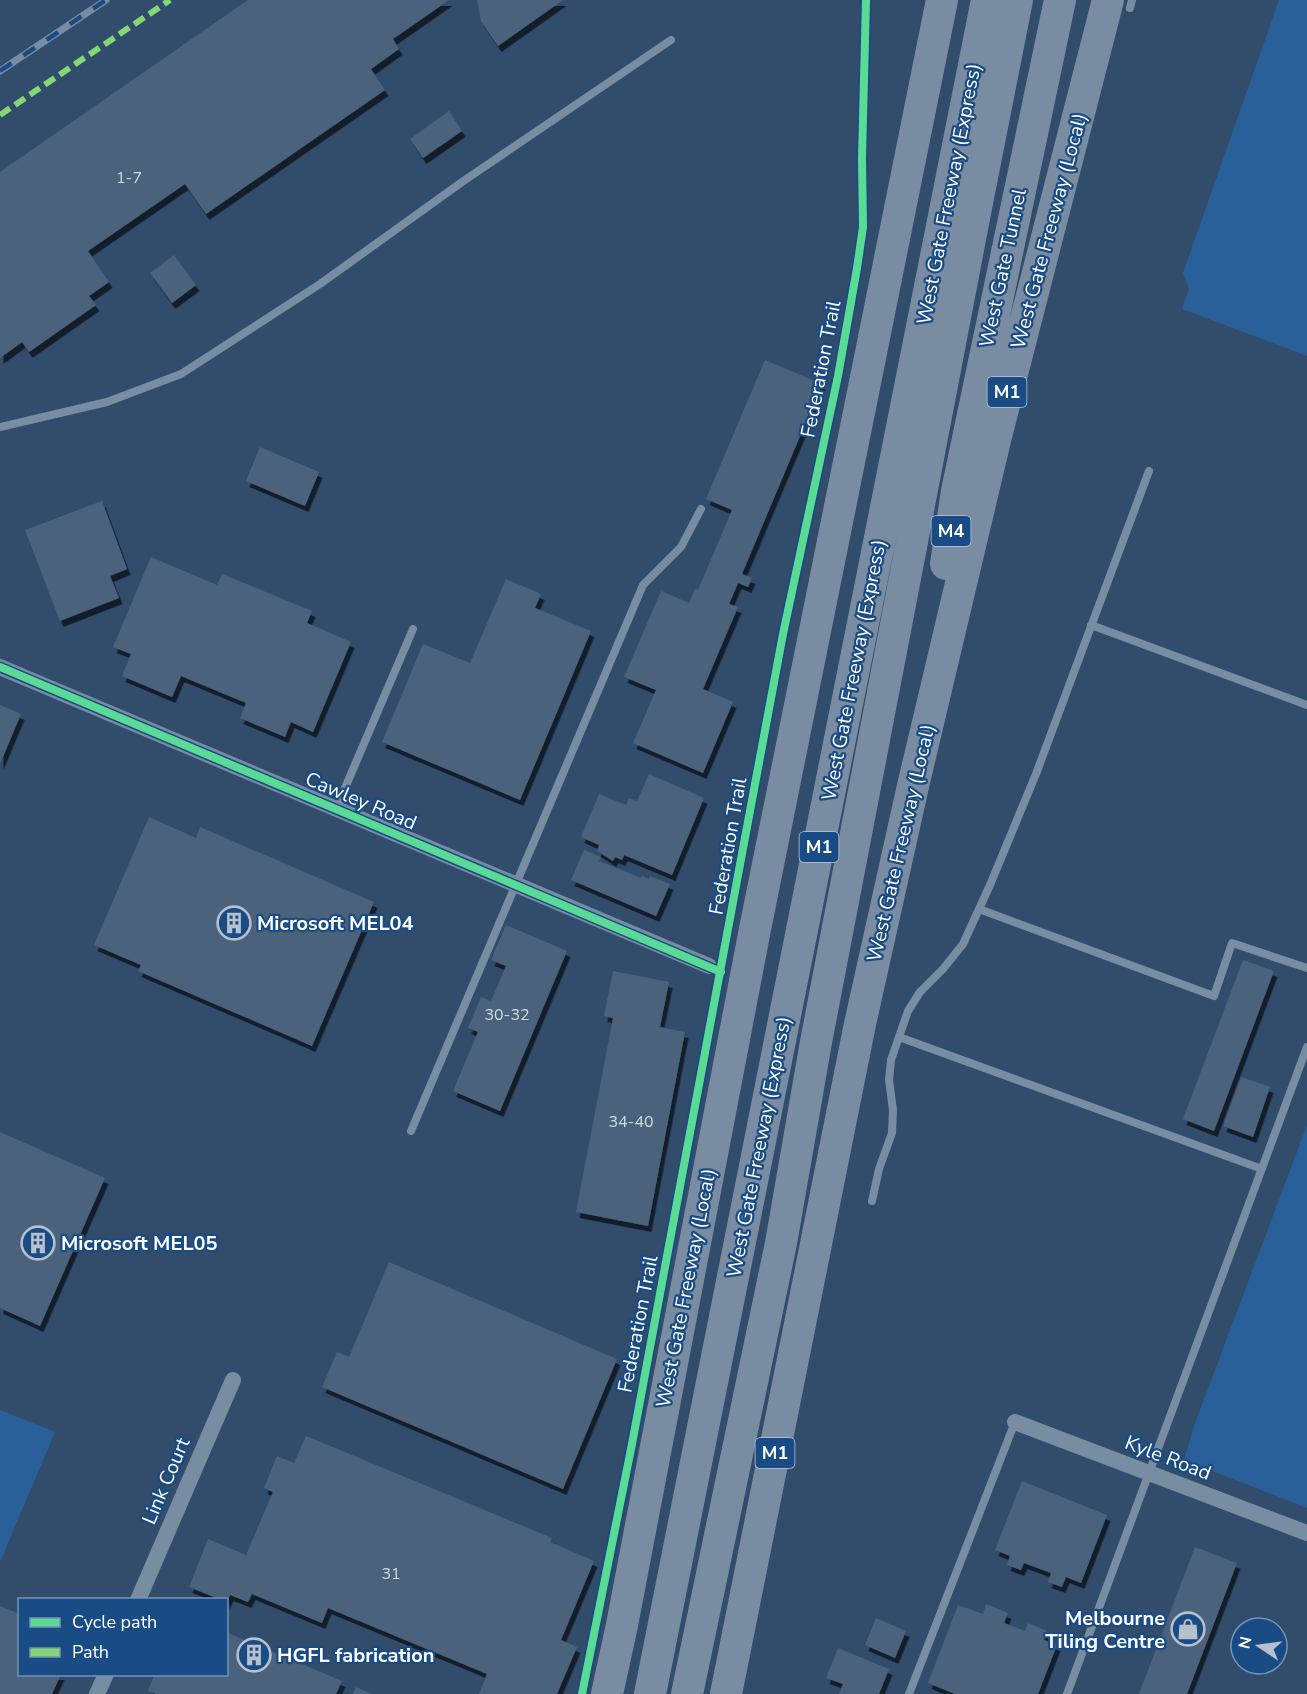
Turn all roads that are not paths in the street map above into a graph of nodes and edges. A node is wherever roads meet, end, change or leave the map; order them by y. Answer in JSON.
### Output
{"nodes":[{"id":1,"x":942,"y":0,"type":"edge"},
{"id":2,"x":987,"y":0,"type":"edge"},
{"id":3,"x":1017,"y":0,"type":"edge"},
{"id":4,"x":1060,"y":0,"type":"edge"},
{"id":5,"x":1123,"y":3,"type":"edge"},
{"id":6,"x":671,"y":40,"type":"dead end"},
{"id":7,"x":0,"y":427,"type":"edge"},
{"id":8,"x":1149,"y":471,"type":"dead end"},
{"id":9,"x":701,"y":509,"type":"dead end"},
{"id":10,"x":1091,"y":625,"type":"junction"},
{"id":11,"x":413,"y":629,"type":"dead end"},
{"id":12,"x":0,"y":667,"type":"edge"},
{"id":13,"x":1307,"y":705,"type":"edge"},
{"id":14,"x":913,"y":786,"type":"junction"},
{"id":15,"x":336,"y":809,"type":"junction"},
{"id":16,"x":516,"y":884,"type":"junction"},
{"id":17,"x":979,"y":909,"type":"junction"},
{"id":18,"x":709,"y":966,"type":"dead end"},
{"id":19,"x":1307,"y":968,"type":"edge"},
{"id":20,"x":899,"y":1037,"type":"junction"},
{"id":21,"x":1307,"y":1047,"type":"edge"},
{"id":22,"x":411,"y":1131,"type":"dead end"},
{"id":23,"x":1262,"y":1169,"type":"junction"},
{"id":24,"x":872,"y":1201,"type":"dead end"},
{"id":25,"x":233,"y":1380,"type":"dead end"},
{"id":26,"x":1015,"y":1422,"type":"joint"},
{"id":27,"x":1149,"y":1473,"type":"junction"},
{"id":28,"x":1307,"y":1533,"type":"edge"},
{"id":29,"x":138,"y":1598,"type":"edge"},
{"id":30,"x":105,"y":1676,"type":"edge"},
{"id":31,"x":97,"y":1694,"type":"edge"},
{"id":32,"x":607,"y":1694,"type":"edge"},
{"id":33,"x":650,"y":1694,"type":"edge"},
{"id":34,"x":687,"y":1694,"type":"edge"},
{"id":35,"x":726,"y":1694,"type":"edge"},
{"id":36,"x":909,"y":1694,"type":"edge"},
{"id":37,"x":1067,"y":1694,"type":"edge"}],
"edges":[{"from":1,"to":32,"type":"highway","name":"West Gate Freeway (Local)","number":"M1"},
{"from":2,"to":33,"type":"highway","name":"West Gate Freeway (Express)","number":"M1"},
{"from":3,"to":34,"type":"highway","name":"West Gate Freeway (Express)","number":"M1"},
{"from":4,"to":14,"type":"highway","name":"West Gate Tunnel","number":"M4"},
{"from":5,"to":14,"type":"highway","name":"West Gate Freeway (Local)","number":"M1"},
{"from":6,"to":7,"type":"lane"},
{"from":8,"to":10,"type":"lane"},
{"from":9,"to":16,"type":"lane"},
{"from":10,"to":13,"type":"lane"},
{"from":10,"to":17,"type":"lane"},
{"from":11,"to":15,"type":"lane"},
{"from":12,"to":15,"type":"street","name":"Cawley Road"},
{"from":14,"to":35,"type":"highway","name":"West Gate Freeway (Local)","number":"M1"},
{"from":15,"to":16,"type":"street","name":"Cawley Road"},
{"from":16,"to":18,"type":"street","name":"Cawley Road"},
{"from":16,"to":22,"type":"lane"},
{"from":17,"to":19,"type":"lane"},
{"from":17,"to":20,"type":"lane"},
{"from":20,"to":23,"type":"lane"},
{"from":20,"to":24,"type":"lane"},
{"from":21,"to":23,"type":"lane"},
{"from":23,"to":27,"type":"lane"},
{"from":25,"to":29,"type":"street","name":"Link Court"},
{"from":26,"to":27,"type":"street","name":"Kyle Road"},
{"from":26,"to":36,"type":"lane"},
{"from":27,"to":28,"type":"street","name":"Kyle Road"},
{"from":27,"to":37,"type":"lane"},
{"from":30,"to":31,"type":"street"}]}
